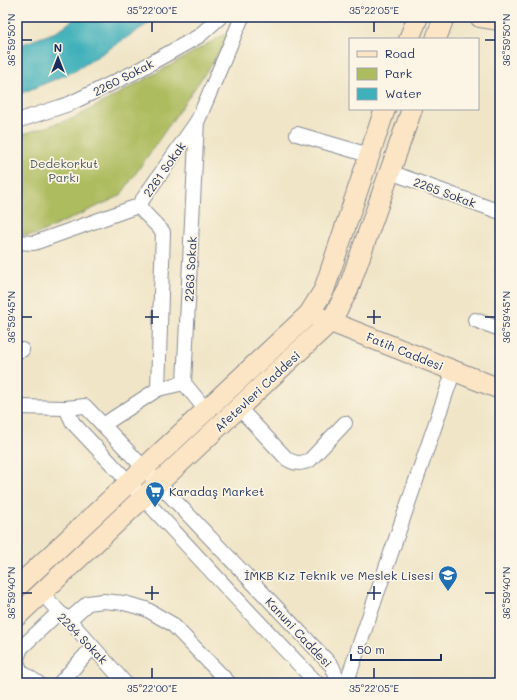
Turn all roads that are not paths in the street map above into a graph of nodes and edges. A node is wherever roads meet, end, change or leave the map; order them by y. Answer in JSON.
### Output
{"nodes":[{"id":1,"x":220,"y":17,"type":"edge"},
{"id":2,"x":242,"y":17,"type":"edge"},
{"id":3,"x":418,"y":17,"type":"edge"},
{"id":4,"x":444,"y":17,"type":"edge"},
{"id":5,"x":480,"y":17,"type":"edge"},
{"id":6,"x":500,"y":20,"type":"edge"},
{"id":7,"x":409,"y":38,"type":"edge"},
{"id":8,"x":436,"y":38,"type":"edge"},
{"id":9,"x":385,"y":110,"type":"edge"},
{"id":10,"x":412,"y":110,"type":"edge"},
{"id":11,"x":198,"y":120,"type":"junction"},
{"id":12,"x":17,"y":121,"type":"edge"},
{"id":13,"x":297,"y":134,"type":"dead end"},
{"id":14,"x":369,"y":155,"type":"junction"},
{"id":15,"x":390,"y":172,"type":"junction"},
{"id":16,"x":138,"y":206,"type":"junction"},
{"id":17,"x":500,"y":212,"type":"edge"},
{"id":18,"x":17,"y":242,"type":"edge"},
{"id":19,"x":309,"y":314,"type":"junction"},
{"id":20,"x":475,"y":320,"type":"dead end"},
{"id":21,"x":331,"y":322,"type":"junction"},
{"id":22,"x":500,"y":329,"type":"edge"},
{"id":23,"x":454,"y":370,"type":"junction"},
{"id":24,"x":184,"y":383,"type":"junction"},
{"id":25,"x":158,"y":389,"type":"junction"},
{"id":26,"x":500,"y":389,"type":"edge"},
{"id":27,"x":17,"y":407,"type":"edge"},
{"id":28,"x":66,"y":408,"type":"junction"},
{"id":29,"x":239,"y":408,"type":"junction"},
{"id":30,"x":206,"y":410,"type":"junction"},
{"id":31,"x":345,"y":423,"type":"dead end"},
{"id":32,"x":103,"y":425,"type":"junction"},
{"id":33,"x":144,"y":468,"type":"junction"},
{"id":34,"x":129,"y":482,"type":"junction"},
{"id":35,"x":159,"y":483,"type":"junction"},
{"id":36,"x":144,"y":497,"type":"junction"},
{"id":37,"x":17,"y":587,"type":"edge"},
{"id":38,"x":42,"y":593,"type":"junction"},
{"id":39,"x":17,"y":616,"type":"edge"},
{"id":40,"x":64,"y":616,"type":"junction"},
{"id":41,"x":94,"y":647,"type":"junction"},
{"id":42,"x":17,"y":658,"type":"edge"},
{"id":43,"x":17,"y":662,"type":"edge"},
{"id":44,"x":344,"y":682,"type":"edge"},
{"id":45,"x":38,"y":683,"type":"edge"},
{"id":46,"x":60,"y":683,"type":"edge"},
{"id":47,"x":125,"y":683,"type":"edge"},
{"id":48,"x":229,"y":683,"type":"edge"},
{"id":49,"x":317,"y":683,"type":"edge"}],
"edges":[{"from":1,"to":12,"type":"street","name":"2260 Sokak"},
{"from":2,"to":11,"type":"street","name":"2261 Sokak"},
{"from":3,"to":7,"type":"main road"},
{"from":4,"to":8,"type":"main road"},
{"from":5,"to":6,"type":"main road"},
{"from":9,"to":14,"type":"main road","name":"Afetevleri Caddesi"},
{"from":10,"to":15,"type":"main road","name":"Afetevleri Caddesi"},
{"from":11,"to":16,"type":"street","name":"2261 Sokak"},
{"from":11,"to":24,"type":"street","name":"2263 Sokak"},
{"from":13,"to":14,"type":"street"},
{"from":14,"to":19,"type":"main road","name":"Afetevleri Caddesi"},
{"from":15,"to":17,"type":"street","name":"2265 Sokak"},
{"from":15,"to":21,"type":"main road","name":"Afetevleri Caddesi"},
{"from":16,"to":18,"type":"street","name":"2261 Sokak"},
{"from":16,"to":25,"type":"street"},
{"from":19,"to":21,"type":"main road","name":"Fatih Caddesi"},
{"from":19,"to":30,"type":"main road","name":"Afetevleri Caddesi"},
{"from":20,"to":22,"type":"street"},
{"from":21,"to":23,"type":"main road","name":"Fatih Caddesi"},
{"from":21,"to":29,"type":"main road","name":"Afetevleri Caddesi"},
{"from":23,"to":26,"type":"main road","name":"Fatih Caddesi"},
{"from":23,"to":44,"type":"street"},
{"from":24,"to":25,"type":"street"},
{"from":24,"to":30,"type":"street"},
{"from":25,"to":32,"type":"street"},
{"from":27,"to":28,"type":"street","name":"Kanuni Caddesi"},
{"from":28,"to":32,"type":"street","name":"Kanuni Caddesi"},
{"from":28,"to":34,"type":"street","name":"Kanuni Caddesi"},
{"from":29,"to":31,"type":"street"},
{"from":29,"to":35,"type":"main road","name":"Afetevleri Caddesi"},
{"from":30,"to":33,"type":"main road","name":"Afetevleri Caddesi"},
{"from":32,"to":33,"type":"street","name":"Kanuni Caddesi"},
{"from":33,"to":34,"type":"main road","name":"Afetevleri Caddesi"},
{"from":33,"to":35,"type":"street","name":"Kanuni Caddesi"},
{"from":34,"to":36,"type":"street","name":"Kanuni Caddesi"},
{"from":34,"to":37,"type":"main road","name":"Afetevleri Caddesi"},
{"from":35,"to":36,"type":"main road","name":"Afetevleri Caddesi"},
{"from":35,"to":44,"type":"street","name":"Kanuni Caddesi"},
{"from":36,"to":38,"type":"main road","name":"Afetevleri Caddesi"},
{"from":36,"to":49,"type":"street","name":"Kanuni Caddesi"},
{"from":38,"to":39,"type":"main road","name":"Afetevleri Caddesi"},
{"from":38,"to":40,"type":"street","name":"2284 Sokak"},
{"from":40,"to":41,"type":"street","name":"2284 Sokak"},
{"from":40,"to":42,"type":"street"},
{"from":40,"to":48,"type":"street"},
{"from":41,"to":46,"type":"street"},
{"from":41,"to":47,"type":"street","name":"2284 Sokak"},
{"from":43,"to":45,"type":"street"}]}
